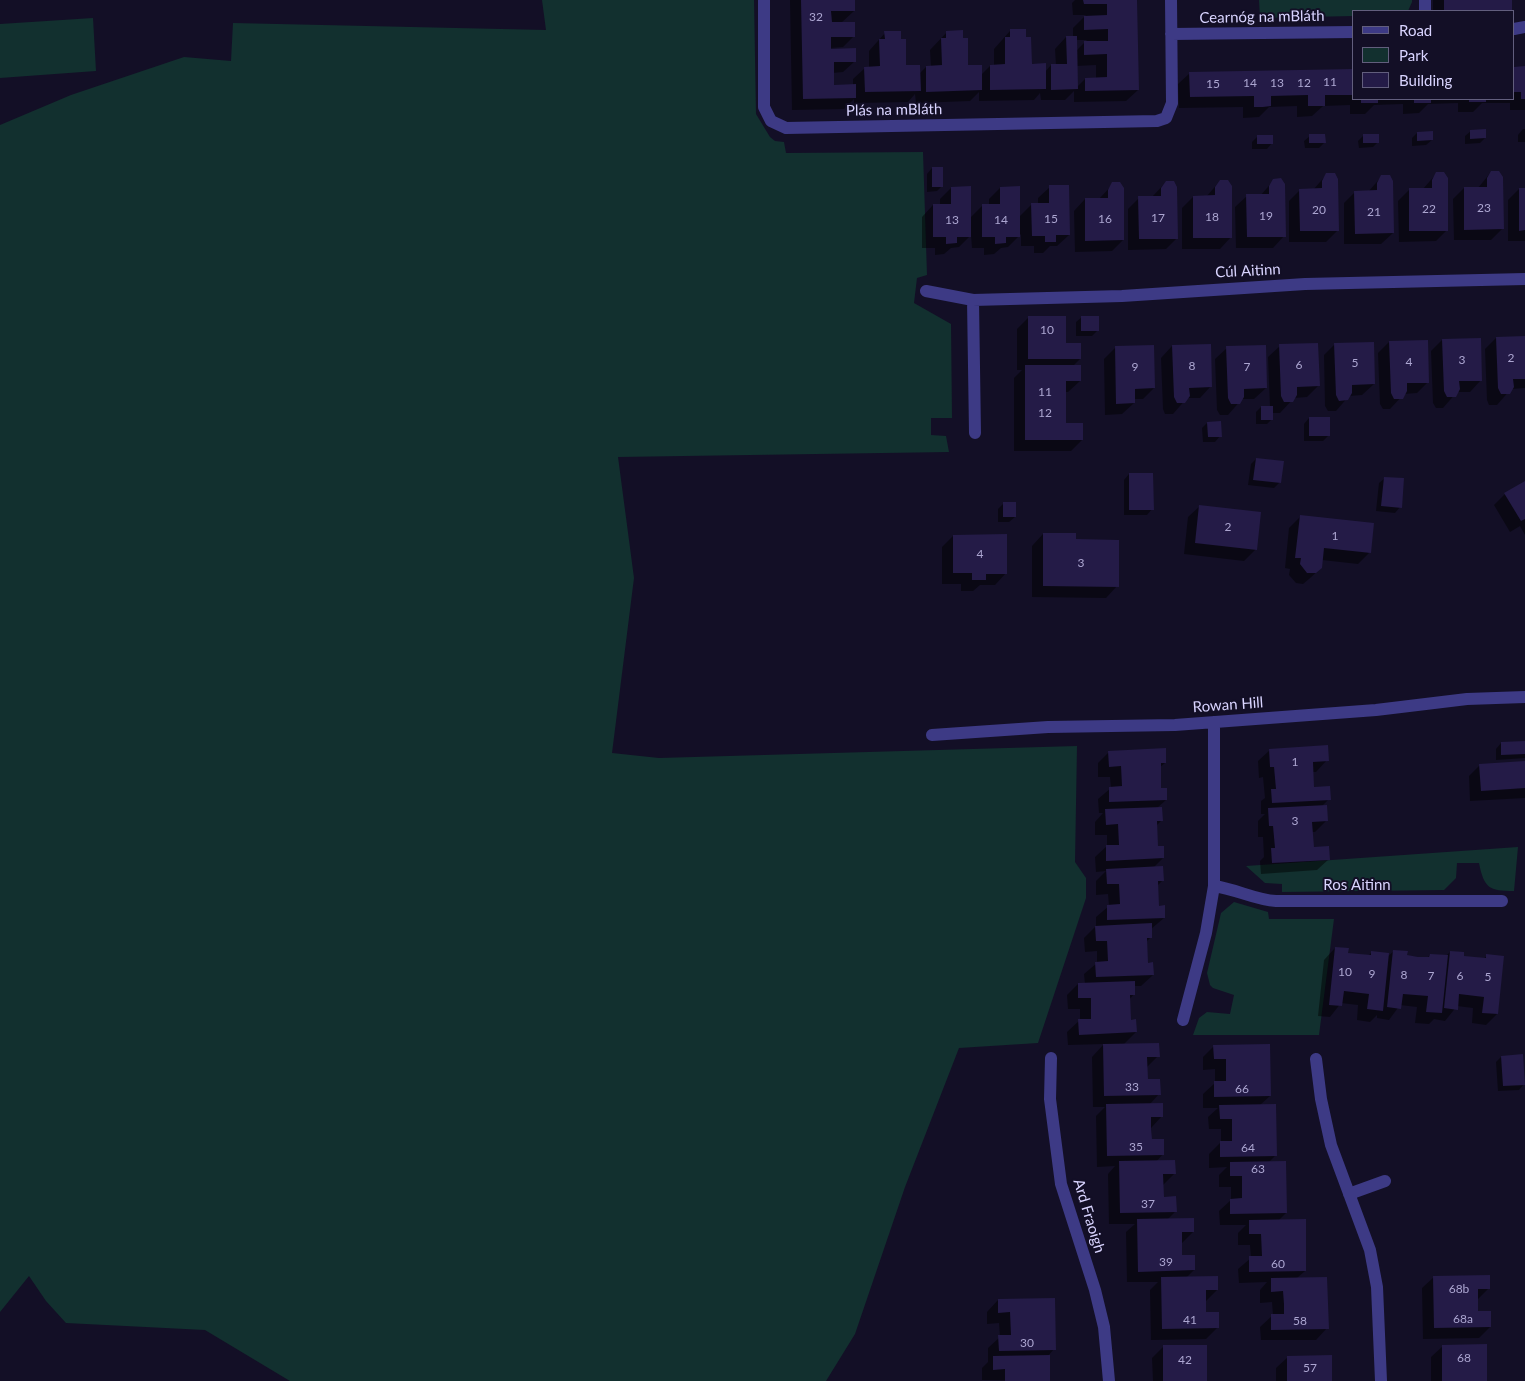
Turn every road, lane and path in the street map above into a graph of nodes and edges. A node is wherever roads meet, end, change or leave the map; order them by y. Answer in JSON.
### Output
{"nodes":[{"id":1,"x":764,"y":0,"type":"edge"},
{"id":2,"x":1171,"y":0,"type":"edge"},
{"id":3,"x":1352,"y":32,"type":"edge"},
{"id":4,"x":1172,"y":34,"type":"junction"},
{"id":5,"x":1525,"y":279,"type":"edge"},
{"id":6,"x":926,"y":291,"type":"dead end"},
{"id":7,"x":973,"y":300,"type":"junction"},
{"id":8,"x":975,"y":434,"type":"dead end"},
{"id":9,"x":1525,"y":697,"type":"edge"},
{"id":10,"x":1214,"y":722,"type":"junction"},
{"id":11,"x":932,"y":735,"type":"dead end"},
{"id":12,"x":1214,"y":886,"type":"junction"},
{"id":13,"x":1502,"y":900,"type":"dead end"},
{"id":14,"x":1183,"y":1020,"type":"dead end"},
{"id":15,"x":1051,"y":1058,"type":"dead end"},
{"id":16,"x":1316,"y":1059,"type":"dead end"},
{"id":17,"x":1385,"y":1181,"type":"dead end"},
{"id":18,"x":1349,"y":1194,"type":"junction"},
{"id":19,"x":1109,"y":1381,"type":"edge"},
{"id":20,"x":1382,"y":1381,"type":"edge"}],
"edges":[{"from":1,"to":4,"type":"street","name":"Plás na mBláth"},
{"from":2,"to":4,"type":"street"},
{"from":3,"to":4,"type":"street","name":"Cearnóg na mBláth"},
{"from":5,"to":7,"type":"street","name":"Cúl Aitinn"},
{"from":6,"to":7,"type":"street","name":"Cúl Aitinn"},
{"from":7,"to":8,"type":"street"},
{"from":9,"to":10,"type":"street","name":"Rowan Hill"},
{"from":10,"to":11,"type":"street","name":"Rowan Hill"},
{"from":10,"to":12,"type":"street"},
{"from":12,"to":13,"type":"street","name":"Ros Aitinn"},
{"from":12,"to":14,"type":"street"},
{"from":15,"to":19,"type":"street","name":"Ard Fraoigh"},
{"from":16,"to":18,"type":"street"},
{"from":17,"to":18,"type":"street"},
{"from":18,"to":20,"type":"street"}]}
